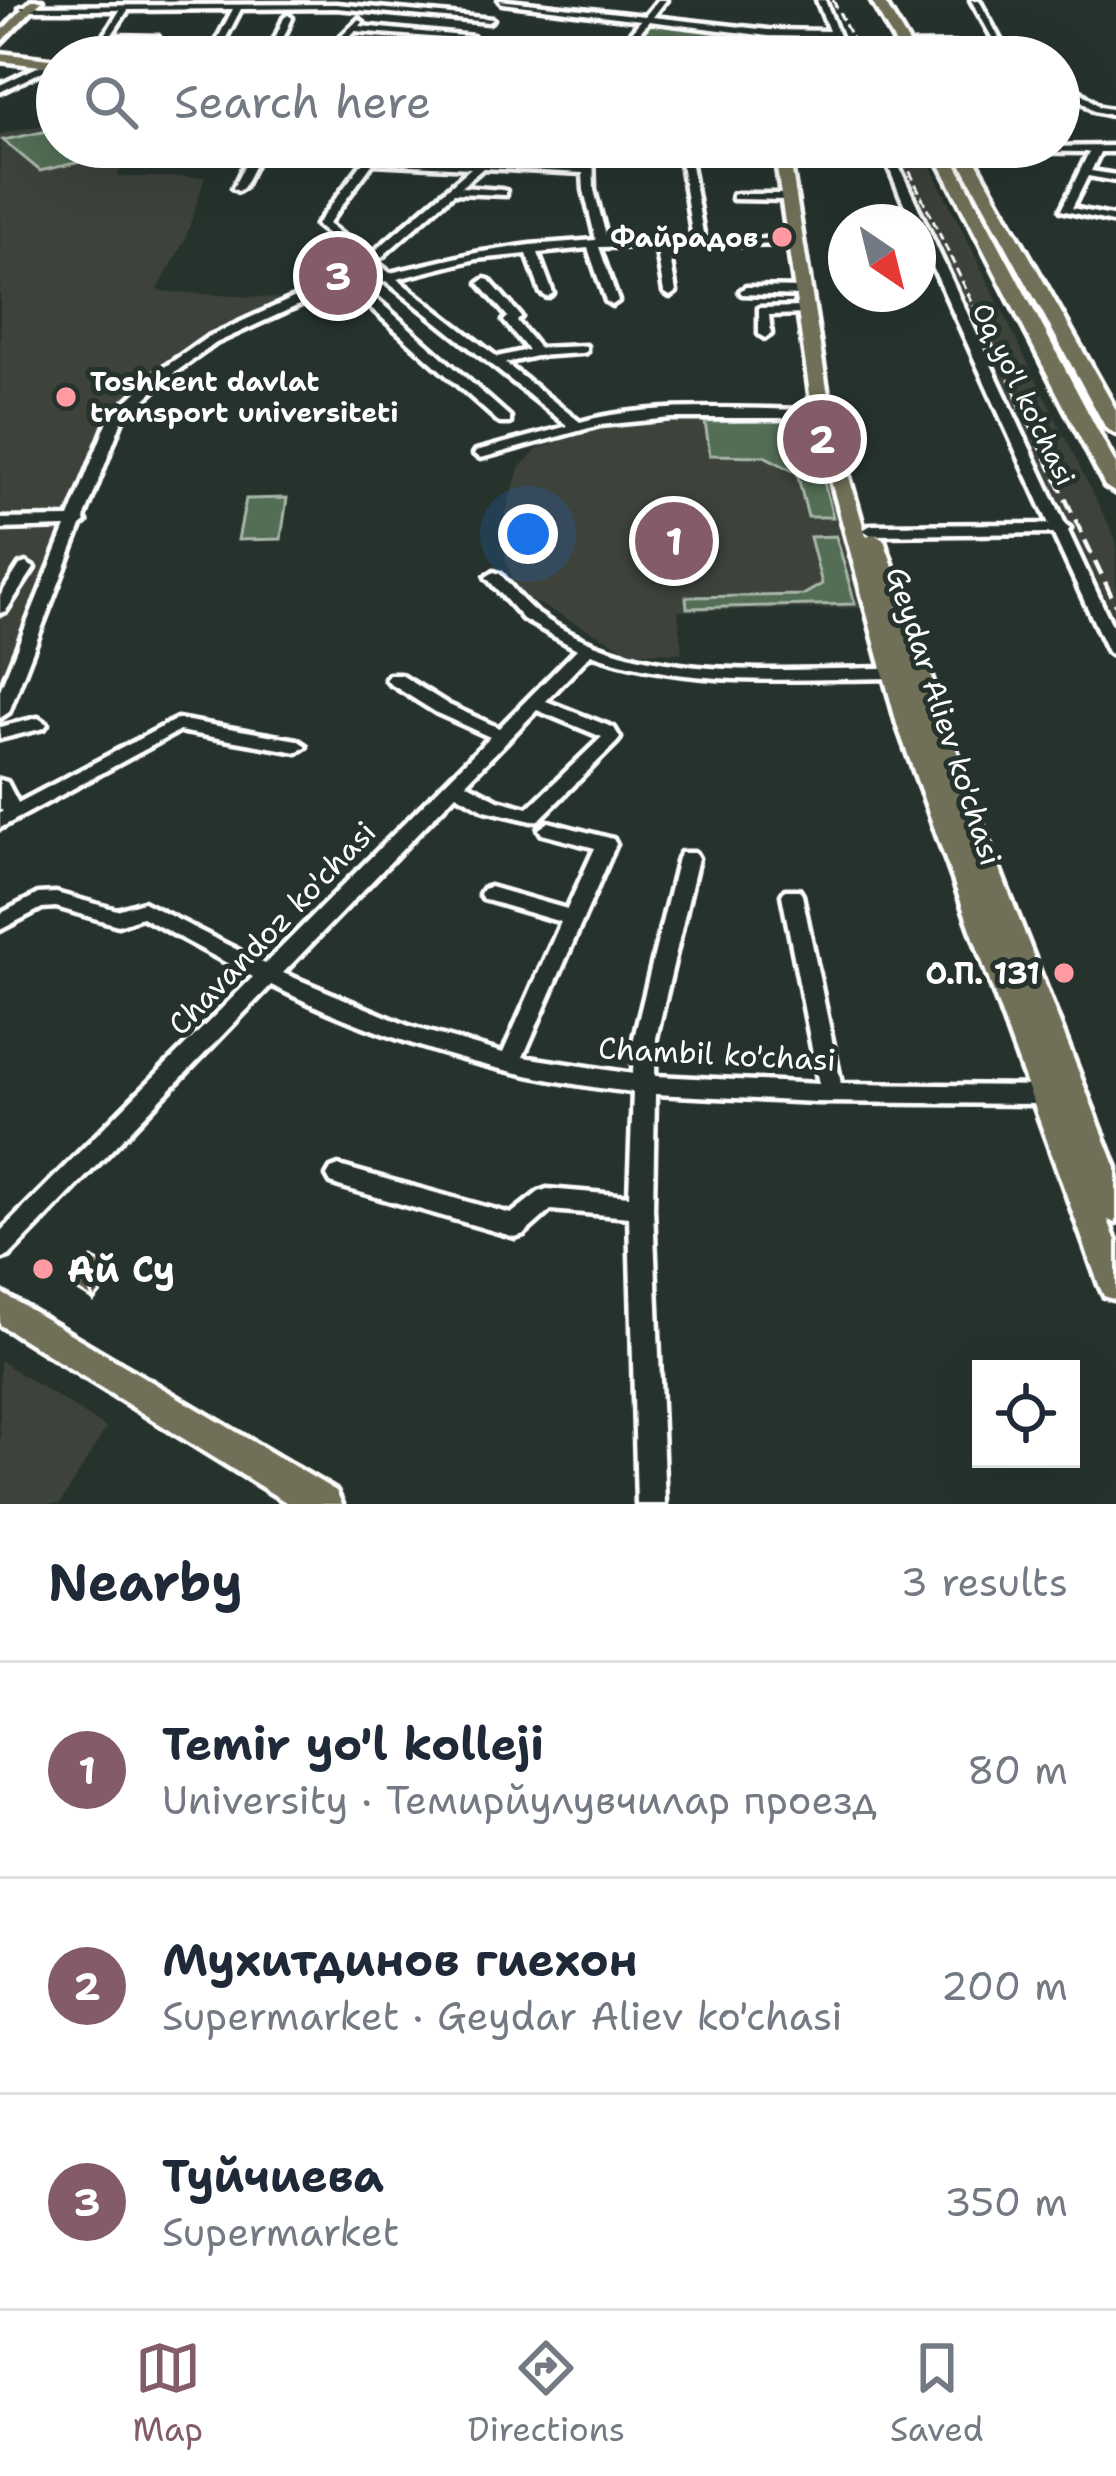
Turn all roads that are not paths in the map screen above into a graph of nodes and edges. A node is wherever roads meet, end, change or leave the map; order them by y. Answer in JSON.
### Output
{"nodes":[{"id":1,"x":386,"y":0,"type":"edge"},
{"id":2,"x":502,"y":0,"type":"edge"},
{"id":3,"x":662,"y":0,"type":"edge"},
{"id":4,"x":820,"y":0,"type":"edge"},
{"id":5,"x":861,"y":0,"type":"edge"},
{"id":6,"x":878,"y":0,"type":"edge"},
{"id":7,"x":975,"y":0,"type":"edge"},
{"id":8,"x":543,"y":3,"type":"edge"},
{"id":9,"x":30,"y":4,"type":"edge"},
{"id":10,"x":96,"y":4,"type":"edge"},
{"id":11,"x":238,"y":7,"type":"junction"},
{"id":12,"x":125,"y":8,"type":"junction"},
{"id":13,"x":290,"y":8,"type":"edge"},
{"id":14,"x":374,"y":9,"type":"junction"},
{"id":15,"x":489,"y":19,"type":"junction"},
{"id":16,"x":644,"y":20,"type":"junction"},
{"id":17,"x":352,"y":28,"type":"junction"},
{"id":18,"x":833,"y":34,"type":"joint"},
{"id":19,"x":106,"y":36,"type":"edge"},
{"id":20,"x":223,"y":36,"type":"edge"},
{"id":21,"x":279,"y":36,"type":"edge"},
{"id":22,"x":344,"y":36,"type":"edge"},
{"id":23,"x":428,"y":36,"type":"edge"},
{"id":24,"x":470,"y":36,"type":"edge"},
{"id":25,"x":631,"y":36,"type":"edge"},
{"id":26,"x":888,"y":36,"type":"edge"},
{"id":27,"x":894,"y":36,"type":"edge"},
{"id":28,"x":996,"y":36,"type":"edge"},
{"id":29,"x":0,"y":37,"type":"edge"},
{"id":30,"x":0,"y":58,"type":"edge"},
{"id":31,"x":36,"y":62,"type":"edge"},
{"id":32,"x":36,"y":72,"type":"edge"},
{"id":33,"x":0,"y":88,"type":"edge"},
{"id":34,"x":1080,"y":95,"type":"edge"},
{"id":35,"x":1116,"y":113,"type":"edge"},
{"id":36,"x":1080,"y":148,"type":"edge"},
{"id":37,"x":1096,"y":148,"type":"junction"},
{"id":38,"x":1116,"y":149,"type":"edge"},
{"id":39,"x":248,"y":168,"type":"edge"},
{"id":40,"x":364,"y":168,"type":"edge"},
{"id":41,"x":477,"y":168,"type":"edge"},
{"id":42,"x":534,"y":168,"type":"edge"},
{"id":43,"x":688,"y":168,"type":"edge"},
{"id":44,"x":787,"y":168,"type":"edge"},
{"id":45,"x":791,"y":168,"type":"edge"},
{"id":46,"x":894,"y":168,"type":"edge"},
{"id":47,"x":950,"y":168,"type":"edge"},
{"id":48,"x":972,"y":168,"type":"edge"},
{"id":49,"x":589,"y":170,"type":"joint"},
{"id":50,"x":1086,"y":173,"type":"junction"},
{"id":51,"x":1116,"y":178,"type":"edge"},
{"id":52,"x":790,"y":181,"type":"junction"},
{"id":53,"x":238,"y":188,"type":"dead end"},
{"id":54,"x":450,"y":190,"type":"junction"},
{"id":55,"x":502,"y":194,"type":"dead end"},
{"id":56,"x":737,"y":197,"type":"dead end"},
{"id":57,"x":910,"y":204,"type":"edge"},
{"id":58,"x":1116,"y":220,"type":"edge"},
{"id":59,"x":699,"y":241,"type":"junction"},
{"id":60,"x":661,"y":242,"type":"junction"},
{"id":61,"x":801,"y":242,"type":"junction"},
{"id":62,"x":597,"y":243,"type":"junction"},
{"id":63,"x":530,"y":248,"type":"junction"},
{"id":64,"x":370,"y":260,"type":"junction"},
{"id":65,"x":936,"y":260,"type":"edge"},
{"id":66,"x":388,"y":274,"type":"junction"},
{"id":67,"x":485,"y":283,"type":"dead end"},
{"id":68,"x":351,"y":284,"type":"junction"},
{"id":69,"x":746,"y":291,"type":"dead end"},
{"id":70,"x":670,"y":292,"type":"dead end"},
{"id":71,"x":547,"y":293,"type":"dead end"},
{"id":72,"x":612,"y":301,"type":"dead end"},
{"id":73,"x":804,"y":301,"type":"junction"},
{"id":74,"x":765,"y":334,"type":"dead end"},
{"id":75,"x":581,"y":349,"type":"dead end"},
{"id":76,"x":536,"y":352,"type":"junction"},
{"id":77,"x":495,"y":361,"type":"junction"},
{"id":78,"x":830,"y":414,"type":"junction"},
{"id":79,"x":505,"y":420,"type":"dead end"},
{"id":80,"x":578,"y":427,"type":"junction"},
{"id":81,"x":1116,"y":427,"type":"edge"},
{"id":82,"x":482,"y":454,"type":"dead end"},
{"id":83,"x":1116,"y":486,"type":"edge"},
{"id":84,"x":78,"y":522,"type":"junction"},
{"id":85,"x":0,"y":524,"type":"edge"},
{"id":86,"x":1063,"y":528,"type":"junction"},
{"id":87,"x":863,"y":530,"type":"junction"},
{"id":88,"x":26,"y":568,"type":"dead end"},
{"id":89,"x":494,"y":577,"type":"dead end"},
{"id":90,"x":0,"y":608,"type":"edge"},
{"id":91,"x":586,"y":650,"type":"junction"},
{"id":92,"x":1116,"y":652,"type":"edge"},
{"id":93,"x":906,"y":673,"type":"junction"},
{"id":94,"x":395,"y":679,"type":"dead end"},
{"id":95,"x":535,"y":703,"type":"junction"},
{"id":96,"x":0,"y":712,"type":"edge"},
{"id":97,"x":38,"y":724,"type":"dead end"},
{"id":98,"x":0,"y":733,"type":"edge"},
{"id":99,"x":502,"y":736,"type":"junction"},
{"id":100,"x":297,"y":746,"type":"dead end"},
{"id":101,"x":455,"y":785,"type":"junction"},
{"id":102,"x":0,"y":786,"type":"edge"},
{"id":103,"x":8,"y":816,"type":"edge"},
{"id":104,"x":549,"y":829,"type":"dead end"},
{"id":105,"x":688,"y":858,"type":"dead end"},
{"id":106,"x":490,"y":894,"type":"dead end"},
{"id":107,"x":792,"y":895,"type":"dead end"},
{"id":108,"x":575,"y":919,"type":"junction"},
{"id":109,"x":0,"y":923,"type":"edge"},
{"id":110,"x":267,"y":976,"type":"junction"},
{"id":111,"x":508,"y":1063,"type":"junction"},
{"id":112,"x":644,"y":1085,"type":"junction"},
{"id":113,"x":831,"y":1090,"type":"junction"},
{"id":114,"x":1056,"y":1093,"type":"junction"},
{"id":115,"x":339,"y":1176,"type":"dead end"},
{"id":116,"x":641,"y":1208,"type":"junction"},
{"id":117,"x":1116,"y":1209,"type":"edge"},
{"id":118,"x":0,"y":1248,"type":"edge"},
{"id":119,"x":1116,"y":1286,"type":"edge"},
{"id":120,"x":0,"y":1306,"type":"edge"},
{"id":121,"x":323,"y":1504,"type":"edge"},
{"id":122,"x":652,"y":1504,"type":"edge"}],
"edges":[{"from":1,"to":14,"type":"street"},
{"from":2,"to":8,"type":"street"},
{"from":2,"to":15,"type":"street"},
{"from":3,"to":16,"type":"street"},
{"from":4,"to":18,"type":"street"},
{"from":5,"to":26,"type":"highway"},
{"from":6,"to":27,"type":"highway"},
{"from":7,"to":28,"type":"street"},
{"from":8,"to":16,"type":"street"},
{"from":9,"to":10,"type":"street"},
{"from":9,"to":29,"type":"main road"},
{"from":10,"to":12,"type":"street"},
{"from":11,"to":12,"type":"street"},
{"from":11,"to":13,"type":"street"},
{"from":11,"to":20,"type":"street"},
{"from":12,"to":19,"type":"street"},
{"from":13,"to":14,"type":"street"},
{"from":13,"to":21,"type":"street"},
{"from":14,"to":15,"type":"street"},
{"from":14,"to":17,"type":"street"},
{"from":15,"to":24,"type":"street"},
{"from":16,"to":18,"type":"street"},
{"from":16,"to":25,"type":"street"},
{"from":17,"to":22,"type":"street"},
{"from":17,"to":23,"type":"street"},
{"from":30,"to":31,"type":"main road"},
{"from":32,"to":33,"type":"street"},
{"from":34,"to":35,"type":"street"},
{"from":36,"to":37,"type":"street"},
{"from":37,"to":38,"type":"street"},
{"from":37,"to":50,"type":"street"},
{"from":39,"to":53,"type":"street"},
{"from":40,"to":64,"type":"street"},
{"from":41,"to":54,"type":"street"},
{"from":42,"to":49,"type":"street"},
{"from":43,"to":59,"type":"street"},
{"from":44,"to":52,"type":"main road","name":"Geydar Aliev ko'chasi"},
{"from":45,"to":52,"type":"main road","name":"Geydar Aliev ko'chasi"},
{"from":46,"to":57,"type":"street","name":"Oq yo'l ko'chasi"},
{"from":47,"to":83,"type":"highway"},
{"from":48,"to":81,"type":"highway"},
{"from":49,"to":62,"type":"street"},
{"from":50,"to":51,"type":"street"},
{"from":50,"to":58,"type":"street"},
{"from":52,"to":56,"type":"street"},
{"from":52,"to":61,"type":"main road","name":"Geydar Aliev ko'chasi"},
{"from":54,"to":55,"type":"street"},
{"from":54,"to":64,"type":"street"},
{"from":59,"to":60,"type":"street"},
{"from":59,"to":61,"type":"street"},
{"from":60,"to":62,"type":"street"},
{"from":60,"to":70,"type":"street"},
{"from":61,"to":73,"type":"main road","name":"Geydar Aliev ko'chasi"},
{"from":61,"to":78,"type":"main road","name":"Geydar Aliev ko'chasi"},
{"from":62,"to":63,"type":"street"},
{"from":62,"to":72,"type":"street"},
{"from":63,"to":66,"type":"street"},
{"from":63,"to":71,"type":"street"},
{"from":64,"to":66,"type":"street"},
{"from":65,"to":86,"type":"street","name":"Oq yo'l ko'chasi"},
{"from":66,"to":68,"type":"street"},
{"from":66,"to":77,"type":"street"},
{"from":67,"to":76,"type":"street"},
{"from":68,"to":79,"type":"street"},
{"from":68,"to":84,"type":"street"},
{"from":69,"to":73,"type":"street"},
{"from":73,"to":74,"type":"street"},
{"from":73,"to":78,"type":"main road","name":"Geydar Aliev ko'chasi"},
{"from":75,"to":76,"type":"street"},
{"from":76,"to":77,"type":"street"},
{"from":77,"to":80,"type":"street"},
{"from":78,"to":80,"type":"street"},
{"from":78,"to":87,"type":"main road","name":"Geydar Aliev ko'chasi"},
{"from":80,"to":82,"type":"street"},
{"from":84,"to":85,"type":"street"},
{"from":84,"to":96,"type":"street"},
{"from":86,"to":87,"type":"street"},
{"from":86,"to":92,"type":"street","name":"Oq yo'l ko'chasi"},
{"from":87,"to":93,"type":"main road","name":"Geydar Aliev ko'chasi"},
{"from":88,"to":90,"type":"street"},
{"from":89,"to":91,"type":"street"},
{"from":91,"to":93,"type":"street"},
{"from":91,"to":95,"type":"street","name":"Chavandoz ko'chasi"},
{"from":93,"to":114,"type":"main road","name":"Geydar Aliev ko'chasi"},
{"from":94,"to":99,"type":"street"},
{"from":95,"to":99,"type":"street","name":"Chavandoz ko'chasi"},
{"from":95,"to":101,"type":"street"},
{"from":97,"to":98,"type":"street"},
{"from":99,"to":101,"type":"street","name":"Chavandoz ko'chasi"},
{"from":100,"to":103,"type":"street"},
{"from":101,"to":110,"type":"street","name":"Chavandoz ko'chasi"},
{"from":102,"to":103,"type":"street"},
{"from":104,"to":108,"type":"street"},
{"from":105,"to":112,"type":"street"},
{"from":106,"to":108,"type":"street"},
{"from":107,"to":113,"type":"street"},
{"from":108,"to":111,"type":"street"},
{"from":109,"to":110,"type":"street","name":"Chambil ko'chasi"},
{"from":110,"to":111,"type":"street","name":"Chambil ko'chasi"},
{"from":110,"to":118,"type":"street","name":"Chavandoz ko'chasi"},
{"from":111,"to":112,"type":"street","name":"Chambil ko'chasi"},
{"from":112,"to":113,"type":"street","name":"Chambil ko'chasi"},
{"from":112,"to":116,"type":"street"},
{"from":113,"to":114,"type":"street","name":"Chambil ko'chasi"},
{"from":114,"to":117,"type":"main road","name":"Geydar Aliev ko'chasi"},
{"from":114,"to":119,"type":"main road","name":"Geydar Aliev ko'chasi"},
{"from":115,"to":116,"type":"street"},
{"from":116,"to":122,"type":"street"},
{"from":120,"to":121,"type":"main road"}]}
